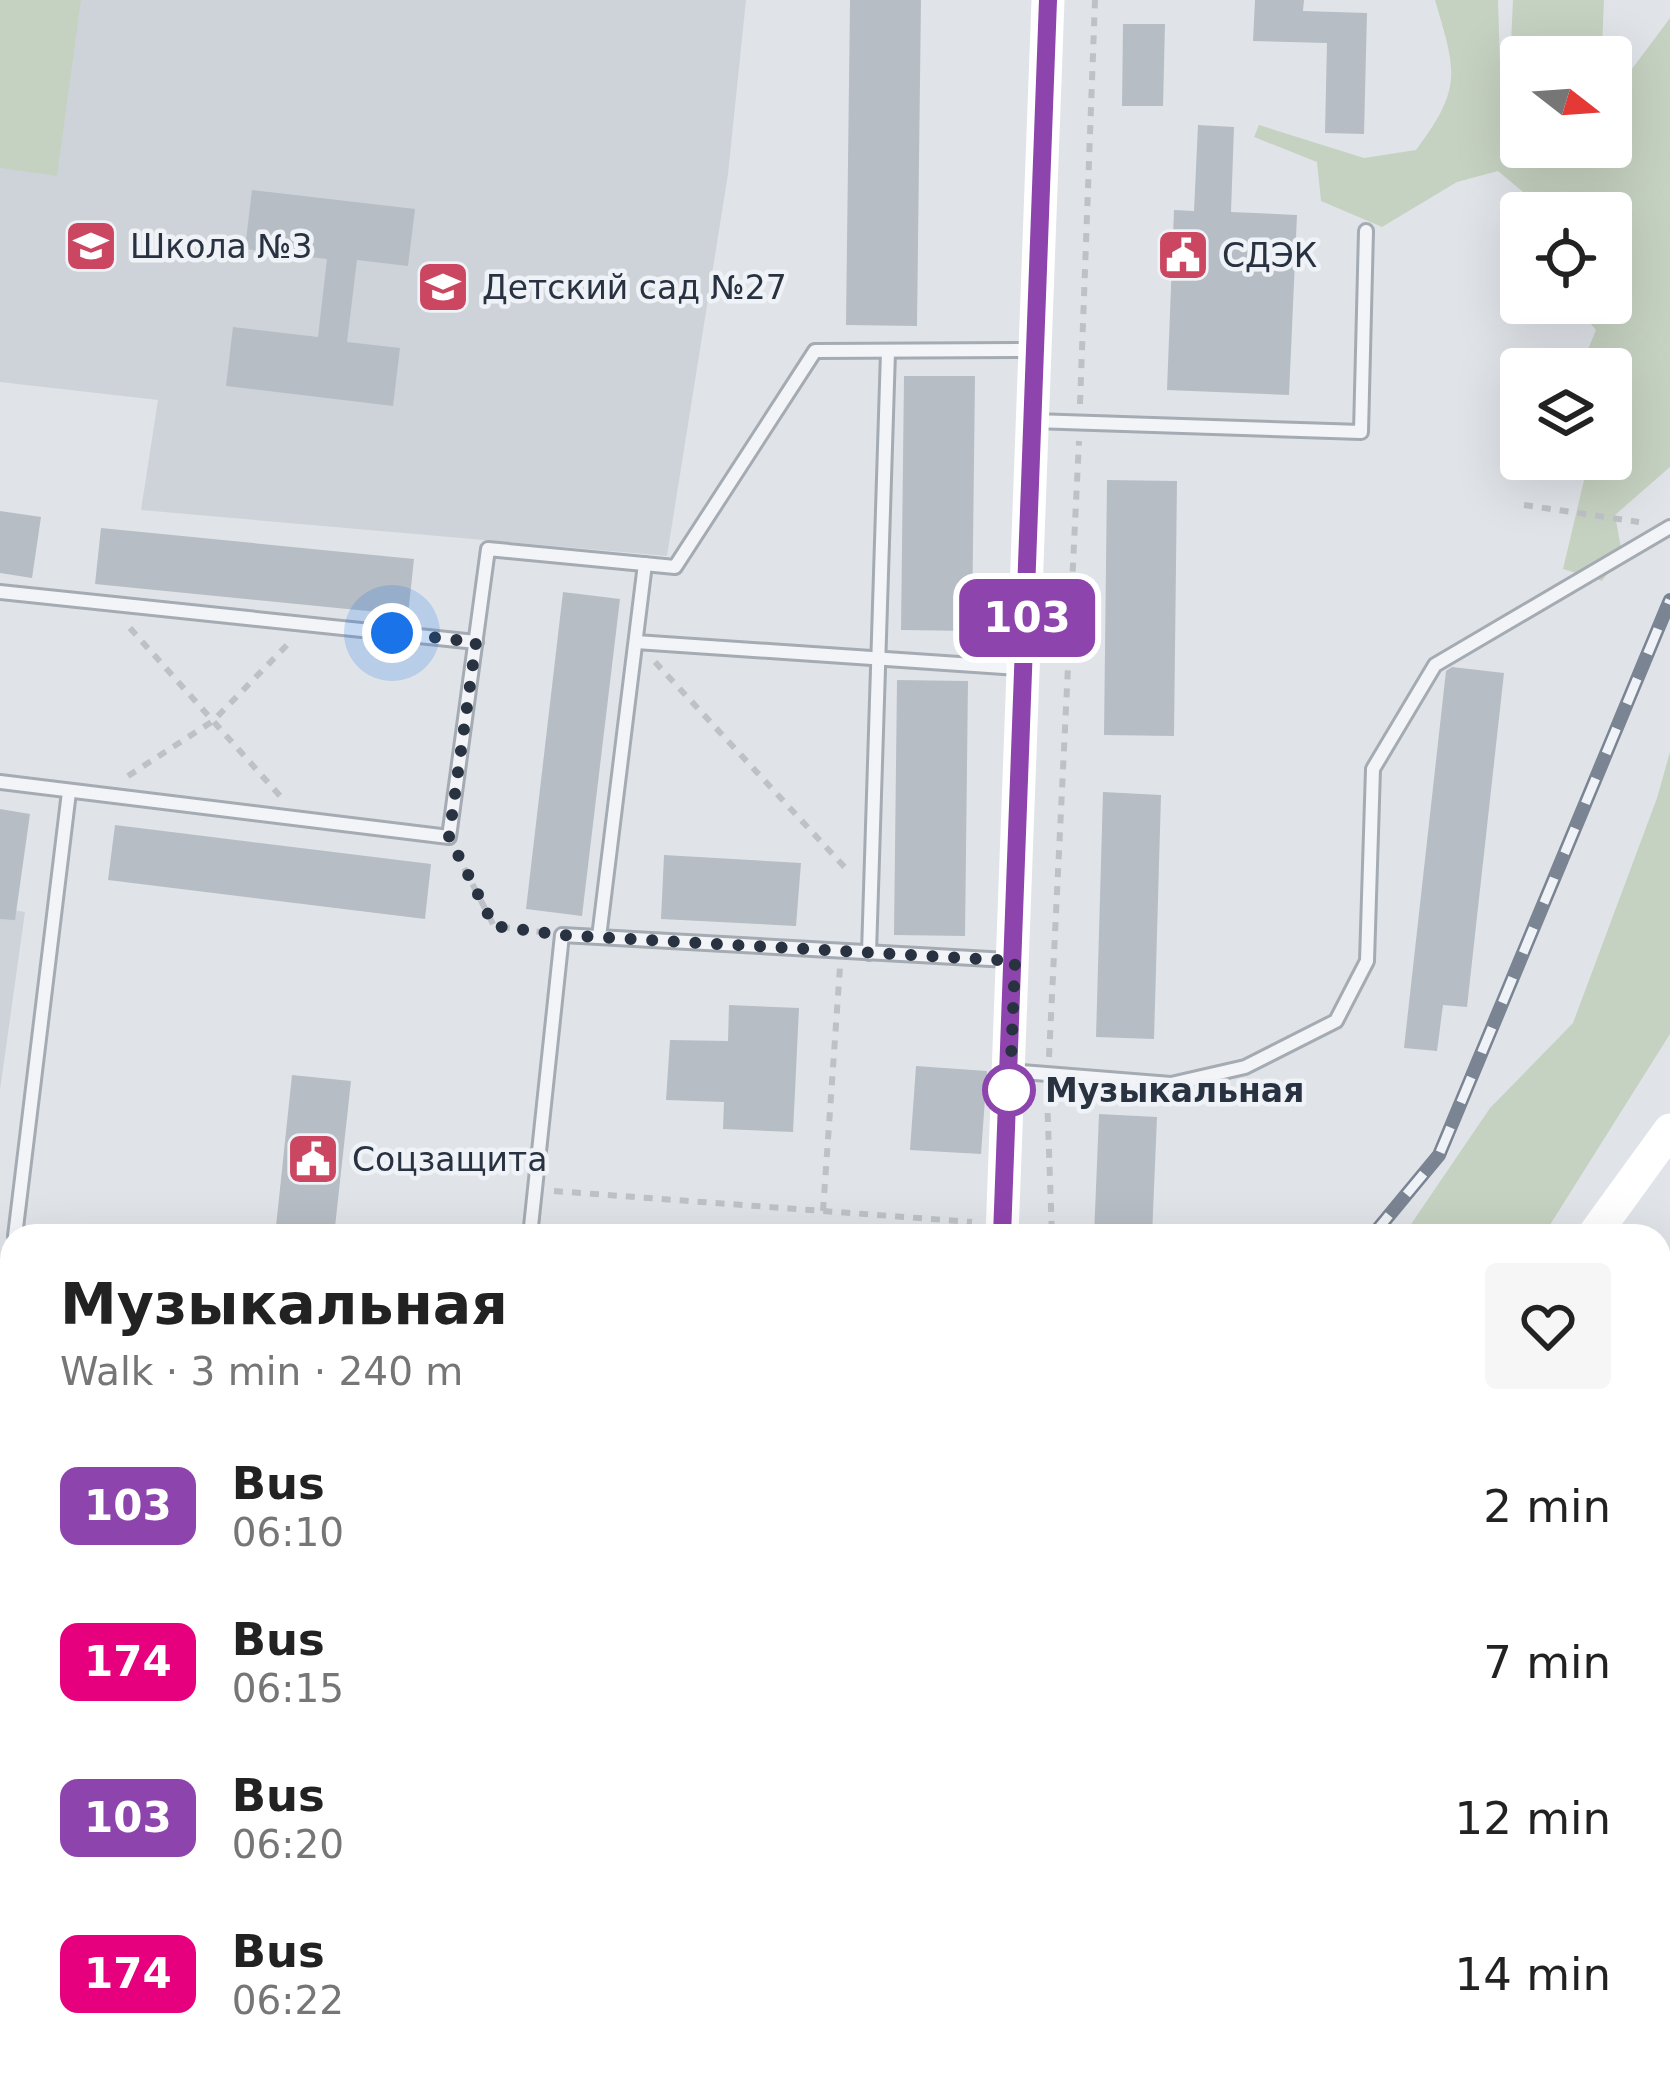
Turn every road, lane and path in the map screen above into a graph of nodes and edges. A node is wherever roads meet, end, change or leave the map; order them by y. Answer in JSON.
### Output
{"nodes":[{"id":1,"x":1048,"y":0,"type":"edge"},
{"id":2,"x":1095,"y":0,"type":"edge"},
{"id":3,"x":1366,"y":231,"type":"dead end"},
{"id":4,"x":1035,"y":350,"type":"junction"},
{"id":5,"x":888,"y":352,"type":"junction"},
{"id":6,"x":1033,"y":421,"type":"junction"},
{"id":7,"x":1079,"y":424,"type":"junction"},
{"id":8,"x":1524,"y":505,"type":"dead end"},
{"id":9,"x":1649,"y":524,"type":"dead end"},
{"id":10,"x":1670,"y":527,"type":"edge"},
{"id":11,"x":645,"y":564,"type":"junction"},
{"id":12,"x":0,"y":592,"type":"edge"},
{"id":13,"x":108,"y":603,"type":"junction"},
{"id":14,"x":307,"y":624,"type":"junction"},
{"id":15,"x":476,"y":642,"type":"junction"},
{"id":16,"x":636,"y":642,"type":"junction"},
{"id":17,"x":880,"y":659,"type":"junction"},
{"id":18,"x":1025,"y":668,"type":"junction"},
{"id":19,"x":213,"y":721,"type":"junction"},
{"id":20,"x":0,"y":782,"type":"edge"},
{"id":21,"x":69,"y":791,"type":"junction"},
{"id":22,"x":97,"y":795,"type":"junction"},
{"id":23,"x":301,"y":819,"type":"junction"},
{"id":24,"x":449,"y":837,"type":"junction"},
{"id":25,"x":871,"y":895,"type":"junction"},
{"id":26,"x":562,"y":935,"type":"junction"},
{"id":27,"x":599,"y":937,"type":"junction"},
{"id":28,"x":841,"y":951,"type":"junction"},
{"id":29,"x":868,"y":953,"type":"junction"},
{"id":30,"x":1015,"y":961,"type":"junction"},
{"id":31,"x":1010,"y":1071,"type":"junction"},
{"id":32,"x":1048,"y":1073,"type":"junction"},
{"id":33,"x":1670,"y":1130,"type":"edge"},
{"id":34,"x":535,"y":1189,"type":"junction"},
{"id":35,"x":824,"y":1211,"type":"junction"},
{"id":36,"x":16,"y":1224,"type":"edge"},
{"id":37,"x":531,"y":1224,"type":"edge"},
{"id":38,"x":946,"y":1224,"type":"edge"},
{"id":39,"x":1003,"y":1224,"type":"edge"},
{"id":40,"x":1052,"y":1224,"type":"edge"},
{"id":41,"x":1602,"y":1224,"type":"edge"}],
"edges":[{"from":1,"to":4,"type":"main road"},
{"from":2,"to":7,"type":"path"},
{"from":3,"to":7,"type":"lane"},
{"from":4,"to":5,"type":"lane"},
{"from":4,"to":6,"type":"main road"},
{"from":5,"to":11,"type":"lane"},
{"from":5,"to":17,"type":"lane"},
{"from":6,"to":7,"type":"lane"},
{"from":6,"to":18,"type":"main road"},
{"from":7,"to":32,"type":"path"},
{"from":8,"to":9,"type":"path"},
{"from":10,"to":32,"type":"lane"},
{"from":11,"to":15,"type":"lane"},
{"from":11,"to":16,"type":"lane"},
{"from":12,"to":13,"type":"lane"},
{"from":13,"to":14,"type":"lane"},
{"from":13,"to":19,"type":"path"},
{"from":14,"to":15,"type":"lane"},
{"from":14,"to":19,"type":"path"},
{"from":15,"to":24,"type":"lane"},
{"from":16,"to":17,"type":"lane"},
{"from":16,"to":25,"type":"path"},
{"from":16,"to":27,"type":"lane"},
{"from":17,"to":18,"type":"lane"},
{"from":17,"to":25,"type":"lane"},
{"from":18,"to":30,"type":"main road"},
{"from":19,"to":22,"type":"path"},
{"from":19,"to":23,"type":"path"},
{"from":20,"to":21,"type":"lane"},
{"from":21,"to":22,"type":"lane"},
{"from":21,"to":36,"type":"lane"},
{"from":22,"to":23,"type":"lane"},
{"from":23,"to":24,"type":"lane"},
{"from":24,"to":26,"type":"path"},
{"from":25,"to":29,"type":"lane"},
{"from":26,"to":27,"type":"lane"},
{"from":26,"to":34,"type":"lane"},
{"from":27,"to":28,"type":"lane"},
{"from":28,"to":29,"type":"lane"},
{"from":28,"to":35,"type":"path"},
{"from":29,"to":30,"type":"lane"},
{"from":30,"to":31,"type":"main road"},
{"from":31,"to":32,"type":"lane"},
{"from":31,"to":39,"type":"main road"},
{"from":32,"to":40,"type":"path"},
{"from":33,"to":41,"type":"main road"},
{"from":34,"to":35,"type":"path"},
{"from":34,"to":37,"type":"lane"},
{"from":35,"to":38,"type":"path"}]}
